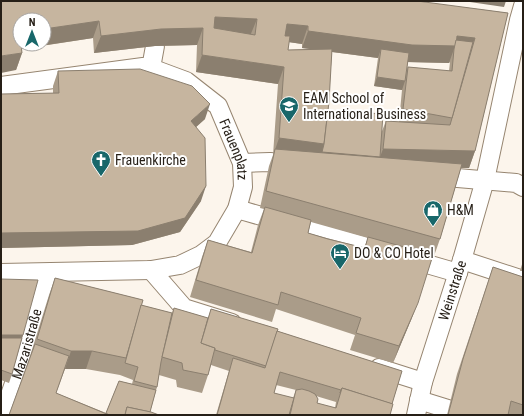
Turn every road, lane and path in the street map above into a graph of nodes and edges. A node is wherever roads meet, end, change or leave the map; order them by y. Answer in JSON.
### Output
{"nodes":[{"id":1,"x":515,"y":15,"type":"edge"},
{"id":2,"x":155,"y":46,"type":"edge"},
{"id":3,"x":151,"y":68,"type":"junction"},
{"id":4,"x":1,"y":86,"type":"edge"},
{"id":5,"x":242,"y":163,"type":"junction"},
{"id":6,"x":310,"y":165,"type":"edge"},
{"id":7,"x":421,"y":175,"type":"edge"},
{"id":8,"x":485,"y":180,"type":"junction"},
{"id":9,"x":521,"y":184,"type":"edge"},
{"id":10,"x":237,"y":209,"type":"junction"},
{"id":11,"x":460,"y":266,"type":"junction"},
{"id":12,"x":150,"y":270,"type":"junction"},
{"id":13,"x":47,"y":272,"type":"junction"},
{"id":14,"x":1,"y":273,"type":"edge"},
{"id":15,"x":523,"y":280,"type":"edge"},
{"id":16,"x":245,"y":327,"type":"edge"},
{"id":17,"x":363,"y":364,"type":"edge"},
{"id":18,"x":422,"y":382,"type":"junction"},
{"id":19,"x":417,"y":408,"type":"edge"},
{"id":20,"x":448,"y":409,"type":"edge"},
{"id":21,"x":3,"y":415,"type":"edge"}],
"edges":[{"from":1,"to":8,"type":"street","name":"Weinstraße"},
{"from":2,"to":3,"type":"street"},
{"from":3,"to":4,"type":"street","name":"Frauenplatz"},
{"from":3,"to":5,"type":"street","name":"Frauenplatz"},
{"from":5,"to":6,"type":"street"},
{"from":5,"to":10,"type":"street","name":"Frauenplatz"},
{"from":7,"to":8,"type":"street"},
{"from":8,"to":9,"type":"street"},
{"from":8,"to":11,"type":"street","name":"Weinstraße"},
{"from":10,"to":11,"type":"street"},
{"from":10,"to":12,"type":"street","name":"Frauenplatz"},
{"from":11,"to":15,"type":"street"},
{"from":11,"to":18,"type":"street","name":"Weinstraße"},
{"from":12,"to":13,"type":"street","name":"Frauenplatz"},
{"from":12,"to":16,"type":"street"},
{"from":13,"to":14,"type":"street","name":"Frauenplatz"},
{"from":13,"to":21,"type":"street","name":"Mazaristraße"},
{"from":17,"to":18,"type":"street"},
{"from":18,"to":19,"type":"street","name":"Weinstraße"},
{"from":19,"to":20,"type":"street","name":"Weinstraße"}]}
